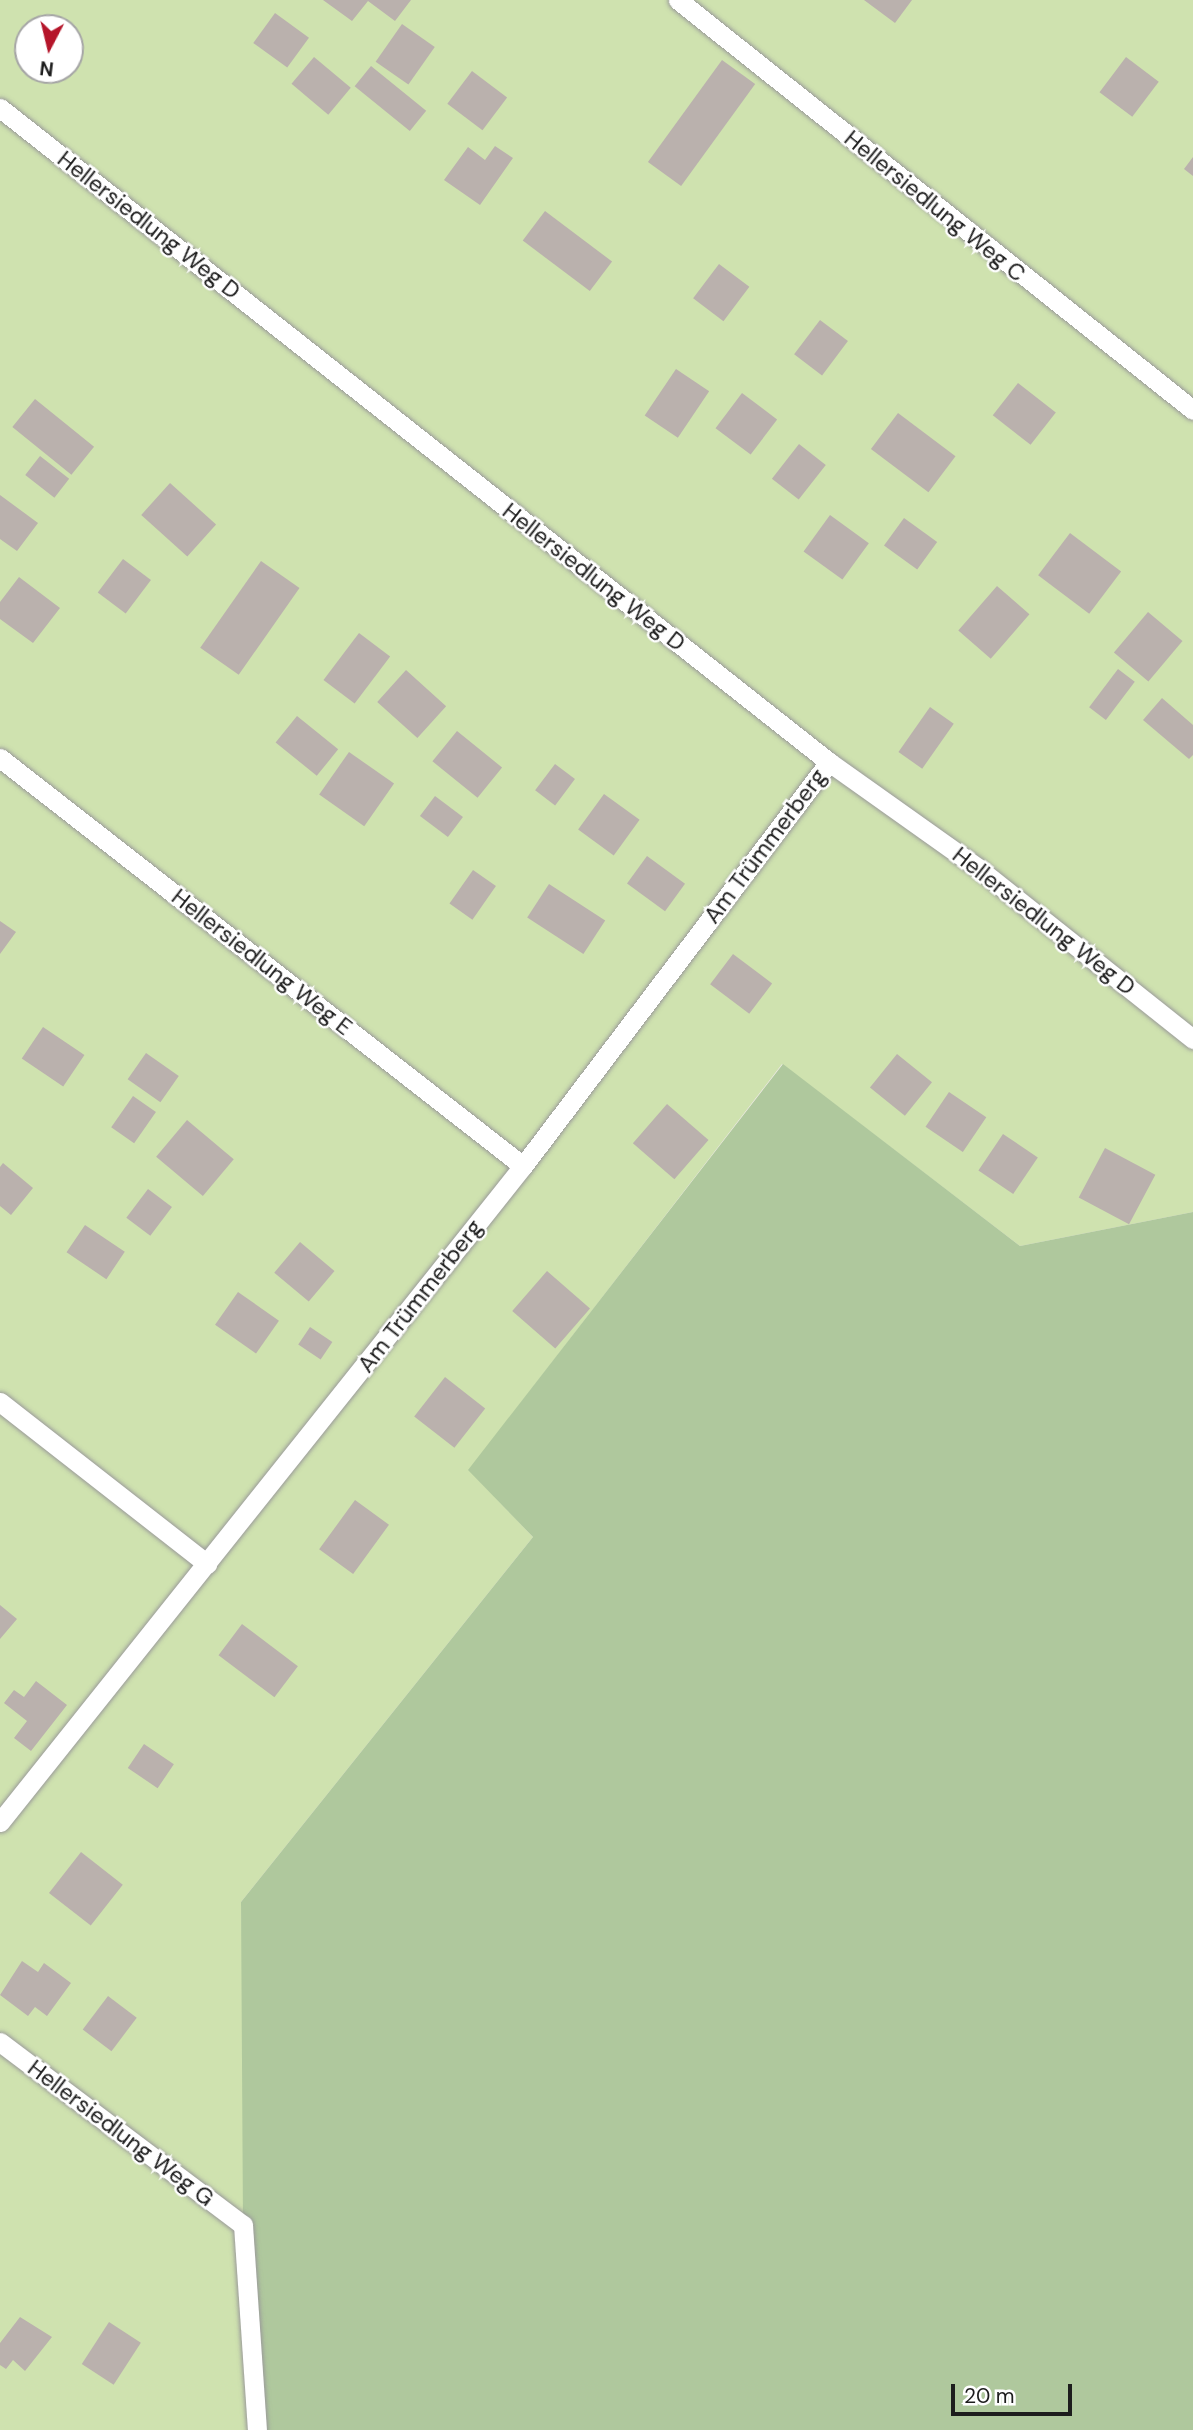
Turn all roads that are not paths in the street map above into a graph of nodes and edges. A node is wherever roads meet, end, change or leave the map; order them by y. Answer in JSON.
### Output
{"nodes":[{"id":1,"x":678,"y":0,"type":"edge"},
{"id":2,"x":0,"y":108,"type":"edge"},
{"id":3,"x":1193,"y":410,"type":"edge"},
{"id":4,"x":0,"y":758,"type":"edge"},
{"id":5,"x":829,"y":762,"type":"junction"},
{"id":6,"x":1193,"y":1039,"type":"edge"},
{"id":7,"x":523,"y":1166,"type":"junction"},
{"id":8,"x":0,"y":1402,"type":"edge"},
{"id":9,"x":207,"y":1564,"type":"junction"},
{"id":10,"x":0,"y":1822,"type":"edge"},
{"id":11,"x":0,"y":2042,"type":"edge"},
{"id":12,"x":257,"y":2430,"type":"edge"}],
"edges":[{"from":1,"to":3,"type":"lane","name":"Hellersiedlung Weg C"},
{"from":2,"to":5,"type":"lane","name":"Hellersiedlung Weg D"},
{"from":4,"to":7,"type":"lane","name":"Hellersiedlung Weg E"},
{"from":5,"to":6,"type":"lane","name":"Hellersiedlung Weg D"},
{"from":5,"to":7,"type":"lane","name":"Am Trümmerberg"},
{"from":7,"to":9,"type":"lane","name":"Am Trümmerberg"},
{"from":8,"to":9,"type":"lane"},
{"from":9,"to":10,"type":"lane","name":"Am Trümmerberg"},
{"from":11,"to":12,"type":"lane","name":"Hellersiedlung Weg G"}]}
